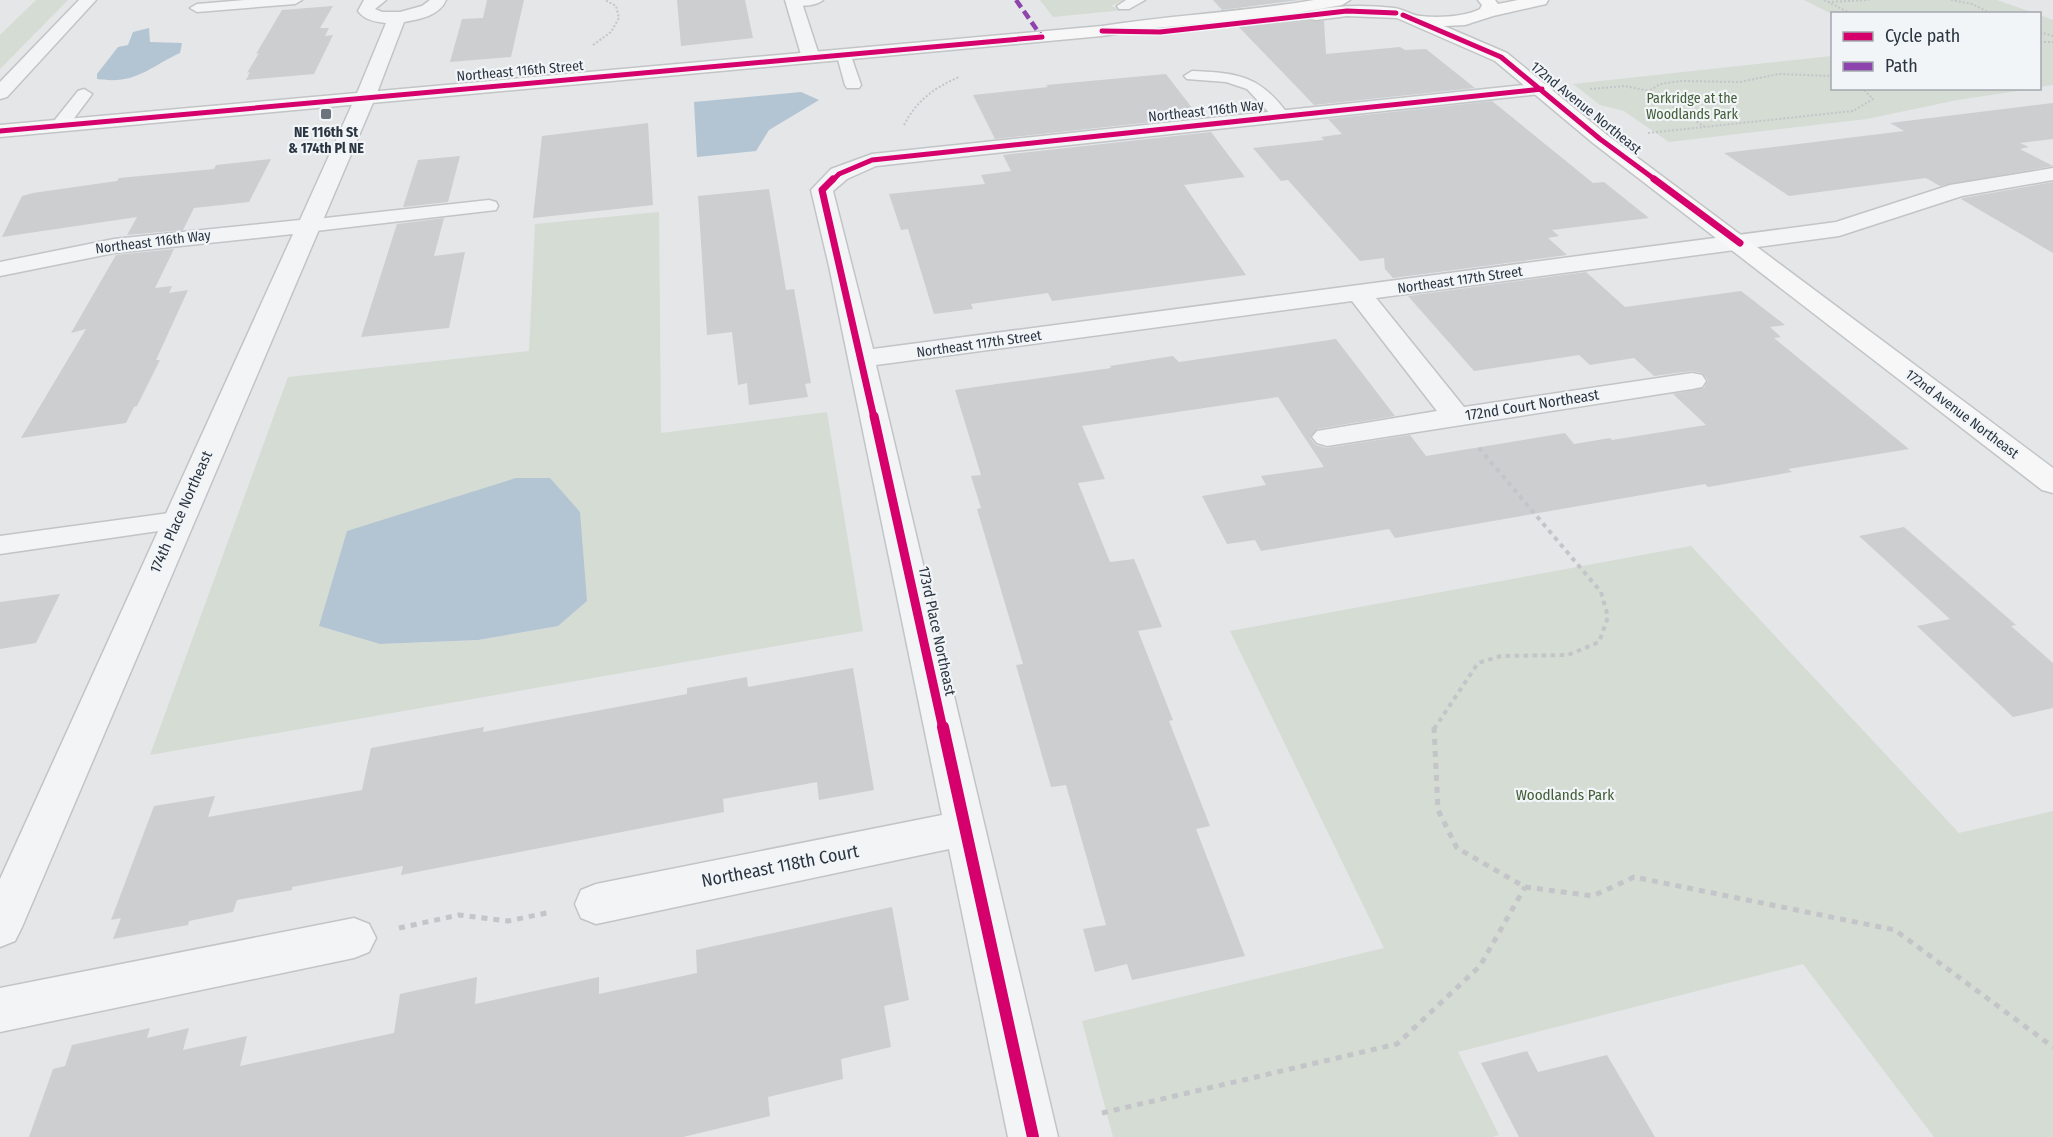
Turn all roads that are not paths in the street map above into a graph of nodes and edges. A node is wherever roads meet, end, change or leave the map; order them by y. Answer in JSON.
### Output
{"nodes":[{"id":1,"x":88,"y":0,"type":"edge"},
{"id":2,"x":295,"y":0,"type":"edge"},
{"id":3,"x":378,"y":0,"type":"edge"},
{"id":4,"x":438,"y":0,"type":"edge"},
{"id":5,"x":816,"y":0,"type":"edge"},
{"id":6,"x":1138,"y":0,"type":"edge"},
{"id":7,"x":1342,"y":0,"type":"edge"},
{"id":8,"x":1376,"y":0,"type":"edge"},
{"id":9,"x":1540,"y":0,"type":"edge"},
{"id":10,"x":793,"y":1,"type":"edge"},
{"id":11,"x":1124,"y":6,"type":"dead end"},
{"id":12,"x":197,"y":8,"type":"dead end"},
{"id":13,"x":1485,"y":9,"type":"edge"},
{"id":14,"x":1400,"y":14,"type":"junction"},
{"id":15,"x":397,"y":17,"type":"junction"},
{"id":16,"x":1102,"y":32,"type":"junction"},
{"id":17,"x":844,"y":56,"type":"junction"},
{"id":18,"x":1501,"y":57,"type":"junction"},
{"id":19,"x":811,"y":58,"type":"junction"},
{"id":20,"x":1192,"y":76,"type":"dead end"},
{"id":21,"x":853,"y":85,"type":"dead end"},
{"id":22,"x":1542,"y":89,"type":"junction"},
{"id":23,"x":0,"y":93,"type":"edge"},
{"id":24,"x":84,"y":94,"type":"dead end"},
{"id":25,"x":365,"y":98,"type":"junction"},
{"id":26,"x":1282,"y":117,"type":"junction"},
{"id":27,"x":60,"y":125,"type":"junction"},
{"id":28,"x":0,"y":130,"type":"edge"},
{"id":29,"x":887,"y":158,"type":"joint"},
{"id":30,"x":2053,"y":174,"type":"edge"},
{"id":31,"x":489,"y":206,"type":"dead end"},
{"id":32,"x":307,"y":226,"type":"junction"},
{"id":33,"x":1740,"y":243,"type":"junction"},
{"id":34,"x":0,"y":269,"type":"edge"},
{"id":35,"x":1359,"y":294,"type":"junction"},
{"id":36,"x":862,"y":359,"type":"junction"},
{"id":37,"x":1692,"y":381,"type":"dead end"},
{"id":38,"x":1457,"y":417,"type":"junction"},
{"id":39,"x":1327,"y":437,"type":"dead end"},
{"id":40,"x":2053,"y":483,"type":"edge"},
{"id":41,"x":177,"y":521,"type":"junction"},
{"id":42,"x":0,"y":545,"type":"edge"},
{"id":43,"x":965,"y":828,"type":"junction"},
{"id":44,"x":596,"y":904,"type":"road end"},
{"id":45,"x":0,"y":927,"type":"edge"},
{"id":46,"x":354,"y":938,"type":"road end"},
{"id":47,"x":0,"y":1010,"type":"edge"},
{"id":48,"x":1033,"y":1137,"type":"edge"}],
"edges":[{"from":1,"to":23,"type":"street"},
{"from":2,"to":12,"type":"lane"},
{"from":3,"to":15,"type":"street"},
{"from":4,"to":15,"type":"street"},
{"from":5,"to":10,"type":"lane"},
{"from":6,"to":11,"type":"lane"},
{"from":7,"to":16,"type":"street","name":"Northeast 116th Street"},
{"from":8,"to":14,"type":"street"},
{"from":9,"to":13,"type":"street"},
{"from":10,"to":19,"type":"street"},
{"from":13,"to":14,"type":"street"},
{"from":13,"to":18,"type":"street","name":"172nd Avenue Northeast"},
{"from":14,"to":16,"type":"street","name":"Northeast 116th Street"},
{"from":14,"to":18,"type":"street","name":"172nd Avenue Northeast"},
{"from":15,"to":25,"type":"street","name":"174th Place Northeast"},
{"from":16,"to":17,"type":"street","name":"Northeast 116th Street"},
{"from":17,"to":19,"type":"street","name":"Northeast 116th Street"},
{"from":17,"to":21,"type":"lane"},
{"from":18,"to":22,"type":"street","name":"172nd Avenue Northeast"},
{"from":19,"to":25,"type":"street","name":"Northeast 116th Street"},
{"from":20,"to":26,"type":"lane"},
{"from":22,"to":26,"type":"street","name":"Northeast 116th Way"},
{"from":22,"to":33,"type":"street","name":"172nd Avenue Northeast"},
{"from":24,"to":27,"type":"lane"},
{"from":25,"to":27,"type":"street","name":"Northeast 116th Street"},
{"from":25,"to":32,"type":"street","name":"174th Place Northeast"},
{"from":26,"to":29,"type":"street","name":"Northeast 116th Way"},
{"from":27,"to":28,"type":"street","name":"Northeast 116th Street"},
{"from":29,"to":36,"type":"street","name":"173rd Place Northeast"},
{"from":30,"to":33,"type":"street","name":"Northeast 117th Street"},
{"from":31,"to":32,"type":"lane"},
{"from":32,"to":34,"type":"street","name":"Northeast 116th Way"},
{"from":32,"to":41,"type":"street","name":"174th Place Northeast"},
{"from":33,"to":35,"type":"street","name":"Northeast 117th Street"},
{"from":33,"to":40,"type":"street","name":"172nd Avenue Northeast"},
{"from":35,"to":36,"type":"street","name":"Northeast 117th Street"},
{"from":35,"to":38,"type":"street","name":"172nd Court Northeast"},
{"from":36,"to":43,"type":"street","name":"173rd Place Northeast"},
{"from":37,"to":38,"type":"street","name":"172nd Court Northeast"},
{"from":38,"to":39,"type":"street"},
{"from":41,"to":42,"type":"lane"},
{"from":41,"to":45,"type":"street","name":"174th Place Northeast"},
{"from":43,"to":44,"type":"street","name":"Northeast 118th Court"},
{"from":43,"to":48,"type":"street","name":"173rd Place Northeast"},
{"from":46,"to":47,"type":"street"}]}
